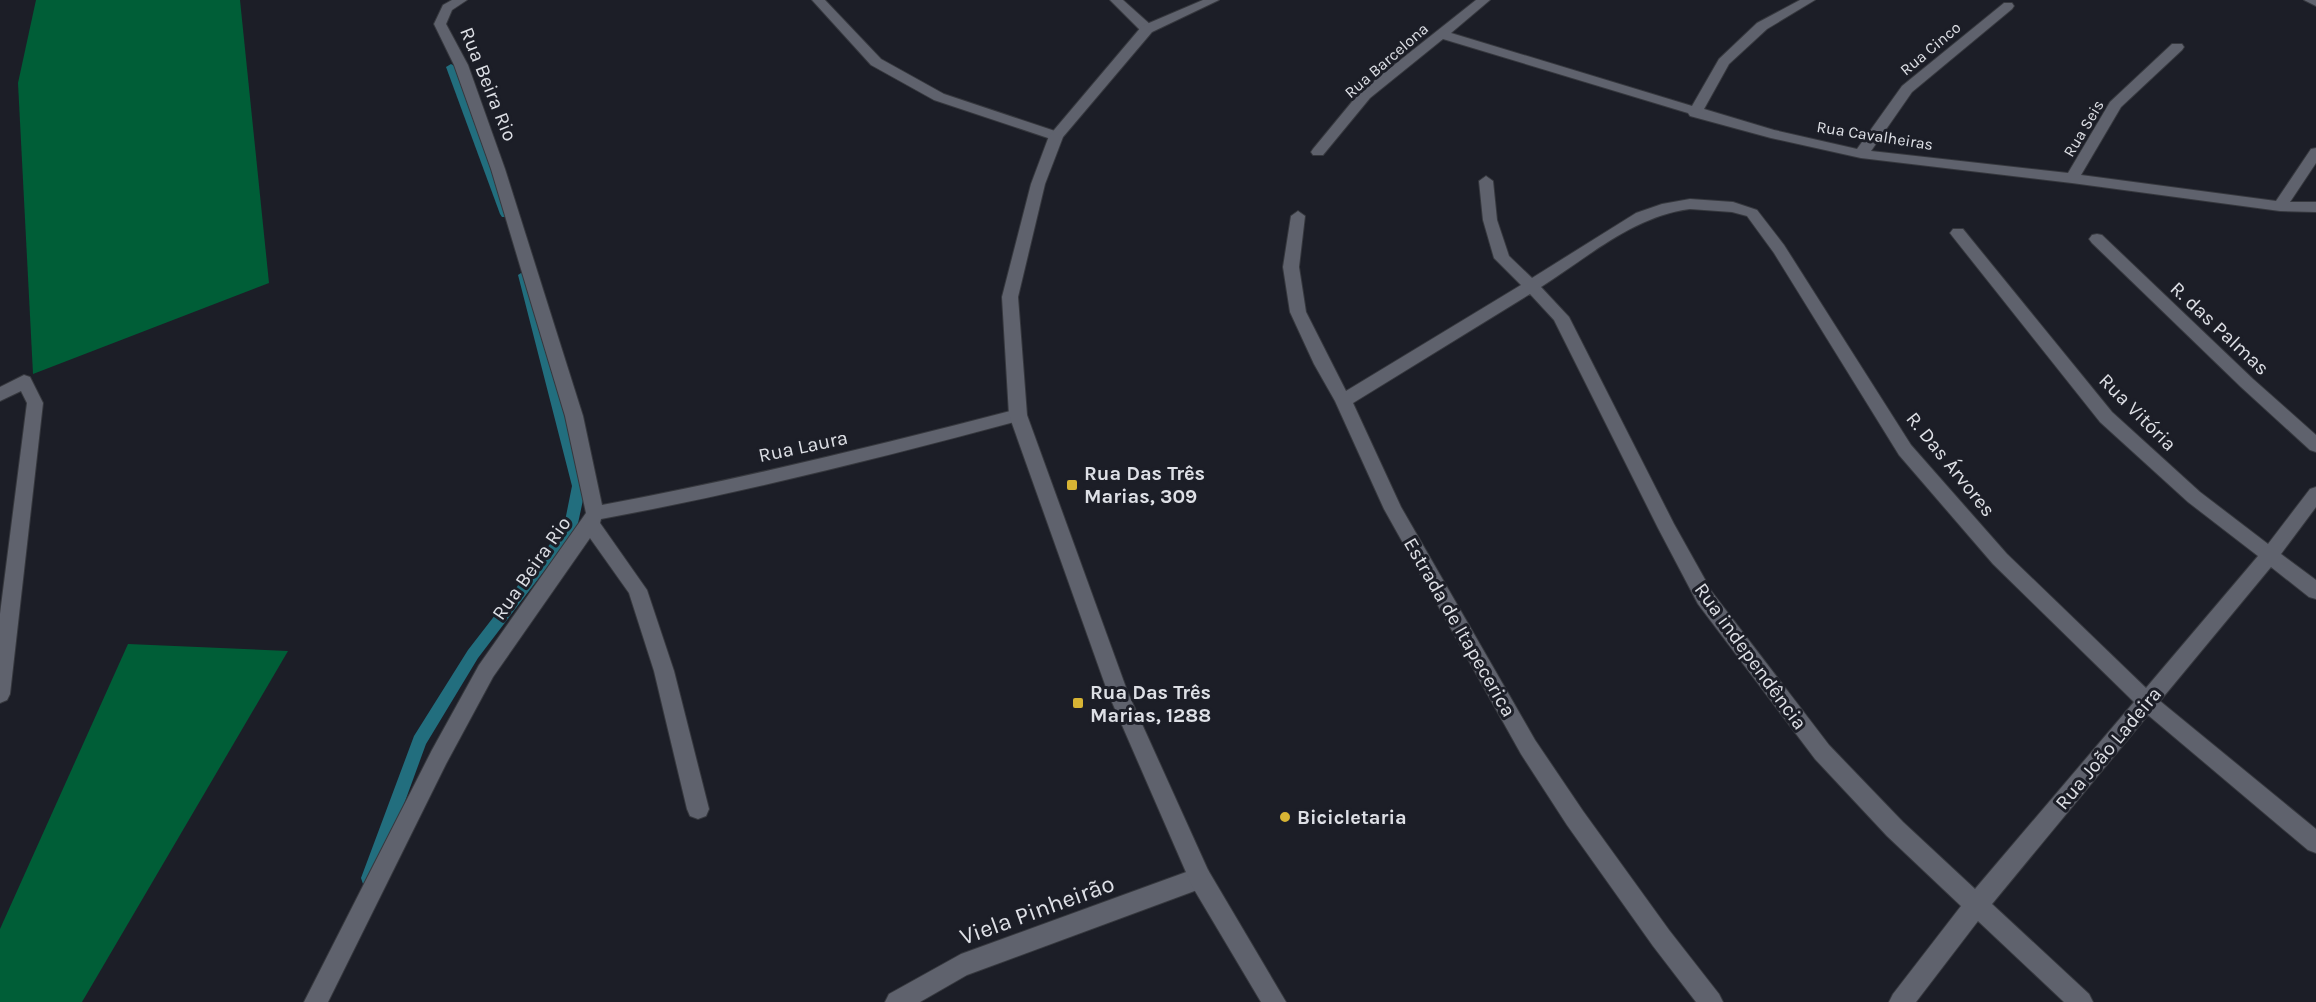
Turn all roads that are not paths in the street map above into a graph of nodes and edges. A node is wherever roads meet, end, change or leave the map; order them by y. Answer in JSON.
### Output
{"nodes":[{"id":1,"x":818,"y":0,"type":"edge"},
{"id":2,"x":1116,"y":0,"type":"edge"},
{"id":3,"x":1213,"y":0,"type":"edge"},
{"id":4,"x":1484,"y":0,"type":"edge"},
{"id":5,"x":1809,"y":0,"type":"edge"},
{"id":6,"x":2310,"y":0,"type":"edge"},
{"id":7,"x":459,"y":1,"type":"edge"},
{"id":8,"x":2316,"y":2,"type":"edge"},
{"id":9,"x":2008,"y":6,"type":"dead end"},
{"id":10,"x":1147,"y":29,"type":"junction"},
{"id":11,"x":1441,"y":33,"type":"junction"},
{"id":12,"x":2177,"y":47,"type":"dead end"},
{"id":13,"x":1695,"y":113,"type":"junction"},
{"id":14,"x":1056,"y":136,"type":"junction"},
{"id":15,"x":1318,"y":152,"type":"dead end"},
{"id":16,"x":2316,"y":152,"type":"edge"},
{"id":17,"x":1861,"y":154,"type":"junction"},
{"id":18,"x":2072,"y":178,"type":"junction"},
{"id":19,"x":1486,"y":181,"type":"dead end"},
{"id":20,"x":2280,"y":206,"type":"junction"},
{"id":21,"x":2316,"y":207,"type":"edge"},
{"id":22,"x":1298,"y":216,"type":"dead end"},
{"id":23,"x":1958,"y":233,"type":"dead end"},
{"id":24,"x":2097,"y":239,"type":"dead end"},
{"id":25,"x":1531,"y":286,"type":"junction"},
{"id":26,"x":0,"y":395,"type":"edge"},
{"id":27,"x":1343,"y":401,"type":"junction"},
{"id":28,"x":1018,"y":415,"type":"junction"},
{"id":29,"x":2316,"y":445,"type":"edge"},
{"id":30,"x":2316,"y":494,"type":"edge"},
{"id":31,"x":592,"y":518,"type":"junction"},
{"id":32,"x":2269,"y":556,"type":"junction"},
{"id":33,"x":2316,"y":591,"type":"edge"},
{"id":34,"x":0,"y":694,"type":"edge"},
{"id":35,"x":2147,"y":702,"type":"junction"},
{"id":36,"x":698,"y":809,"type":"dead end"},
{"id":37,"x":2316,"y":843,"type":"edge"},
{"id":38,"x":1200,"y":878,"type":"junction"},
{"id":39,"x":1976,"y":905,"type":"junction"},
{"id":40,"x":316,"y":1002,"type":"edge"},
{"id":41,"x":897,"y":1002,"type":"edge"},
{"id":42,"x":1274,"y":1002,"type":"edge"},
{"id":43,"x":1711,"y":1002,"type":"edge"},
{"id":44,"x":1901,"y":1002,"type":"edge"},
{"id":45,"x":2081,"y":1002,"type":"edge"}],
"edges":[{"from":1,"to":14,"type":"street"},
{"from":2,"to":10,"type":"street"},
{"from":3,"to":10,"type":"street"},
{"from":4,"to":11,"type":"street","name":"Rua Barcelona"},
{"from":5,"to":13,"type":"street"},
{"from":6,"to":8,"type":"street"},
{"from":7,"to":31,"type":"street","name":"Rua Beira Rio"},
{"from":9,"to":17,"type":"street","name":"Rua Cinco"},
{"from":10,"to":14,"type":"street"},
{"from":11,"to":13,"type":"street","name":"Rua Cavalheiras"},
{"from":11,"to":15,"type":"street","name":"Rua Barcelona"},
{"from":12,"to":18,"type":"street","name":"Rua Seis"},
{"from":13,"to":17,"type":"street","name":"Rua Cavalheiras"},
{"from":14,"to":28,"type":"street"},
{"from":16,"to":20,"type":"street"},
{"from":17,"to":18,"type":"street","name":"Rua Cavalheiras"},
{"from":18,"to":20,"type":"street","name":"Rua Cavalheiras"},
{"from":19,"to":25,"type":"street","name":"Rua independência"},
{"from":20,"to":21,"type":"street","name":"Rua Cavalheiras"},
{"from":22,"to":27,"type":"street","name":"Estrada de Itapecerica"},
{"from":23,"to":32,"type":"street","name":"Rua Vitória"},
{"from":24,"to":29,"type":"street","name":"R. das Palmas"},
{"from":25,"to":27,"type":"street","name":"R. Das Árvores"},
{"from":25,"to":35,"type":"street","name":"R. Das Árvores"},
{"from":25,"to":39,"type":"street","name":"Rua independência"},
{"from":26,"to":34,"type":"street"},
{"from":27,"to":43,"type":"street","name":"Estrada de Itapecerica"},
{"from":28,"to":31,"type":"street","name":"Rua Laura"},
{"from":28,"to":38,"type":"street"},
{"from":30,"to":32,"type":"street","name":"Rua João Ladeira"},
{"from":31,"to":36,"type":"street"},
{"from":31,"to":40,"type":"street","name":"Rua Beira Rio"},
{"from":32,"to":33,"type":"street","name":"Rua Vitória"},
{"from":32,"to":35,"type":"street","name":"Rua João Ladeira"},
{"from":35,"to":37,"type":"street","name":"R. Das Árvores"},
{"from":35,"to":39,"type":"street","name":"Rua João Ladeira"},
{"from":38,"to":41,"type":"street","name":"Viela Pinheirão"},
{"from":38,"to":42,"type":"street"},
{"from":39,"to":44,"type":"street","name":"Rua João Ladeira"},
{"from":39,"to":45,"type":"street","name":"Rua independência"}]}
